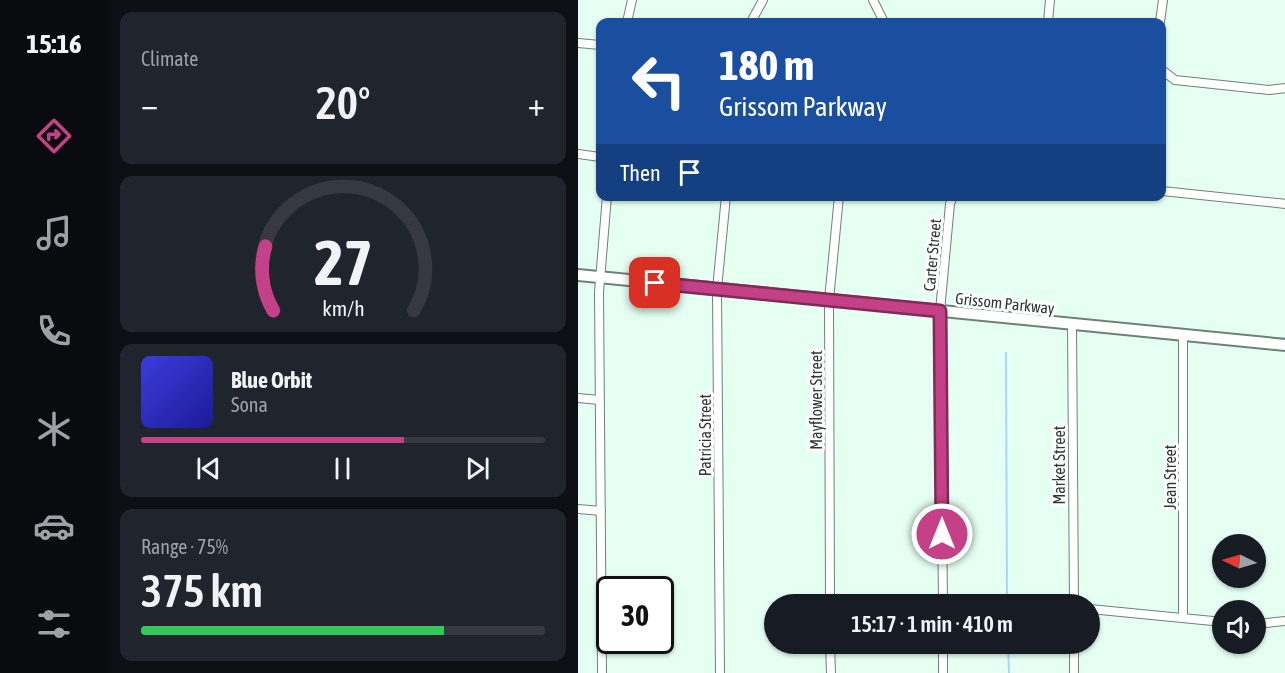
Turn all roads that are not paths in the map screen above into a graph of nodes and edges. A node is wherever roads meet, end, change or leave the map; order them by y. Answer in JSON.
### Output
{"nodes":[{"id":1,"x":632,"y":0,"type":"edge"},
{"id":2,"x":763,"y":0,"type":"edge"},
{"id":3,"x":873,"y":0,"type":"edge"},
{"id":4,"x":1050,"y":0,"type":"edge"},
{"id":5,"x":1163,"y":0,"type":"edge"},
{"id":6,"x":628,"y":18,"type":"edge"},
{"id":7,"x":753,"y":18,"type":"edge"},
{"id":8,"x":882,"y":18,"type":"edge"},
{"id":9,"x":1048,"y":18,"type":"edge"},
{"id":10,"x":1161,"y":18,"type":"edge"},
{"id":11,"x":578,"y":43,"type":"edge"},
{"id":12,"x":596,"y":45,"type":"edge"},
{"id":13,"x":1166,"y":73,"type":"edge"},
{"id":14,"x":1286,"y":88,"type":"edge"},
{"id":15,"x":578,"y":154,"type":"edge"},
{"id":16,"x":596,"y":156,"type":"edge"},
{"id":17,"x":1166,"y":191,"type":"edge"},
{"id":18,"x":607,"y":201,"type":"edge"},
{"id":19,"x":726,"y":201,"type":"edge"},
{"id":20,"x":839,"y":201,"type":"edge"},
{"id":21,"x":951,"y":201,"type":"edge"},
{"id":22,"x":1286,"y":204,"type":"edge"},
{"id":23,"x":578,"y":275,"type":"edge"},
{"id":24,"x":599,"y":277,"type":"junction"},
{"id":25,"x":717,"y":289,"type":"junction"},
{"id":26,"x":829,"y":300,"type":"junction"},
{"id":27,"x":940,"y":311,"type":"junction"},
{"id":28,"x":1072,"y":325,"type":"junction"},
{"id":29,"x":1183,"y":336,"type":"junction"},
{"id":30,"x":1286,"y":345,"type":"edge"},
{"id":31,"x":578,"y":398,"type":"edge"},
{"id":32,"x":599,"y":400,"type":"junction"},
{"id":33,"x":578,"y":509,"type":"edge"},
{"id":34,"x":601,"y":511,"type":"junction"},
{"id":35,"x":830,"y":594,"type":"edge"},
{"id":36,"x":943,"y":594,"type":"edge"},
{"id":37,"x":1074,"y":594,"type":"edge"},
{"id":38,"x":1100,"y":610,"type":"edge"},
{"id":39,"x":1183,"y":617,"type":"junction"},
{"id":40,"x":1212,"y":621,"type":"edge"},
{"id":41,"x":1286,"y":621,"type":"edge"},
{"id":42,"x":1266,"y":623,"type":"edge"},
{"id":43,"x":830,"y":654,"type":"edge"},
{"id":44,"x":943,"y":654,"type":"edge"},
{"id":45,"x":1074,"y":654,"type":"edge"},
{"id":46,"x":602,"y":673,"type":"edge"},
{"id":47,"x":720,"y":673,"type":"edge"},
{"id":48,"x":831,"y":673,"type":"edge"},
{"id":49,"x":943,"y":673,"type":"edge"},
{"id":50,"x":1074,"y":673,"type":"edge"}],
"edges":[{"from":1,"to":6,"type":"street"},
{"from":2,"to":7,"type":"street"},
{"from":3,"to":8,"type":"street"},
{"from":4,"to":9,"type":"street"},
{"from":5,"to":10,"type":"street"},
{"from":11,"to":12,"type":"street"},
{"from":13,"to":14,"type":"street"},
{"from":15,"to":16,"type":"street"},
{"from":17,"to":22,"type":"street"},
{"from":18,"to":24,"type":"street"},
{"from":19,"to":25,"type":"street","name":"Patricia Street"},
{"from":20,"to":26,"type":"street","name":"Mayflower Street"},
{"from":21,"to":27,"type":"street","name":"Carter Street"},
{"from":23,"to":24,"type":"main road","name":"Grissom Parkway"},
{"from":24,"to":25,"type":"main road","name":"Grissom Parkway"},
{"from":24,"to":32,"type":"street"},
{"from":25,"to":26,"type":"main road","name":"Grissom Parkway"},
{"from":25,"to":47,"type":"street","name":"Patricia Street"},
{"from":26,"to":27,"type":"main road","name":"Grissom Parkway"},
{"from":26,"to":35,"type":"street","name":"Mayflower Street"},
{"from":27,"to":28,"type":"main road","name":"Grissom Parkway"},
{"from":27,"to":36,"type":"street","name":"Carter Street"},
{"from":28,"to":29,"type":"main road","name":"Grissom Parkway"},
{"from":28,"to":37,"type":"street","name":"Market Street"},
{"from":29,"to":30,"type":"main road","name":"Grissom Parkway"},
{"from":29,"to":39,"type":"street","name":"Jean Street"},
{"from":31,"to":32,"type":"street"},
{"from":32,"to":34,"type":"street"},
{"from":33,"to":34,"type":"street"},
{"from":34,"to":46,"type":"street"},
{"from":38,"to":39,"type":"street"},
{"from":39,"to":40,"type":"street"},
{"from":41,"to":42,"type":"street"},
{"from":43,"to":48,"type":"street"},
{"from":44,"to":49,"type":"street"},
{"from":45,"to":50,"type":"street"}]}
